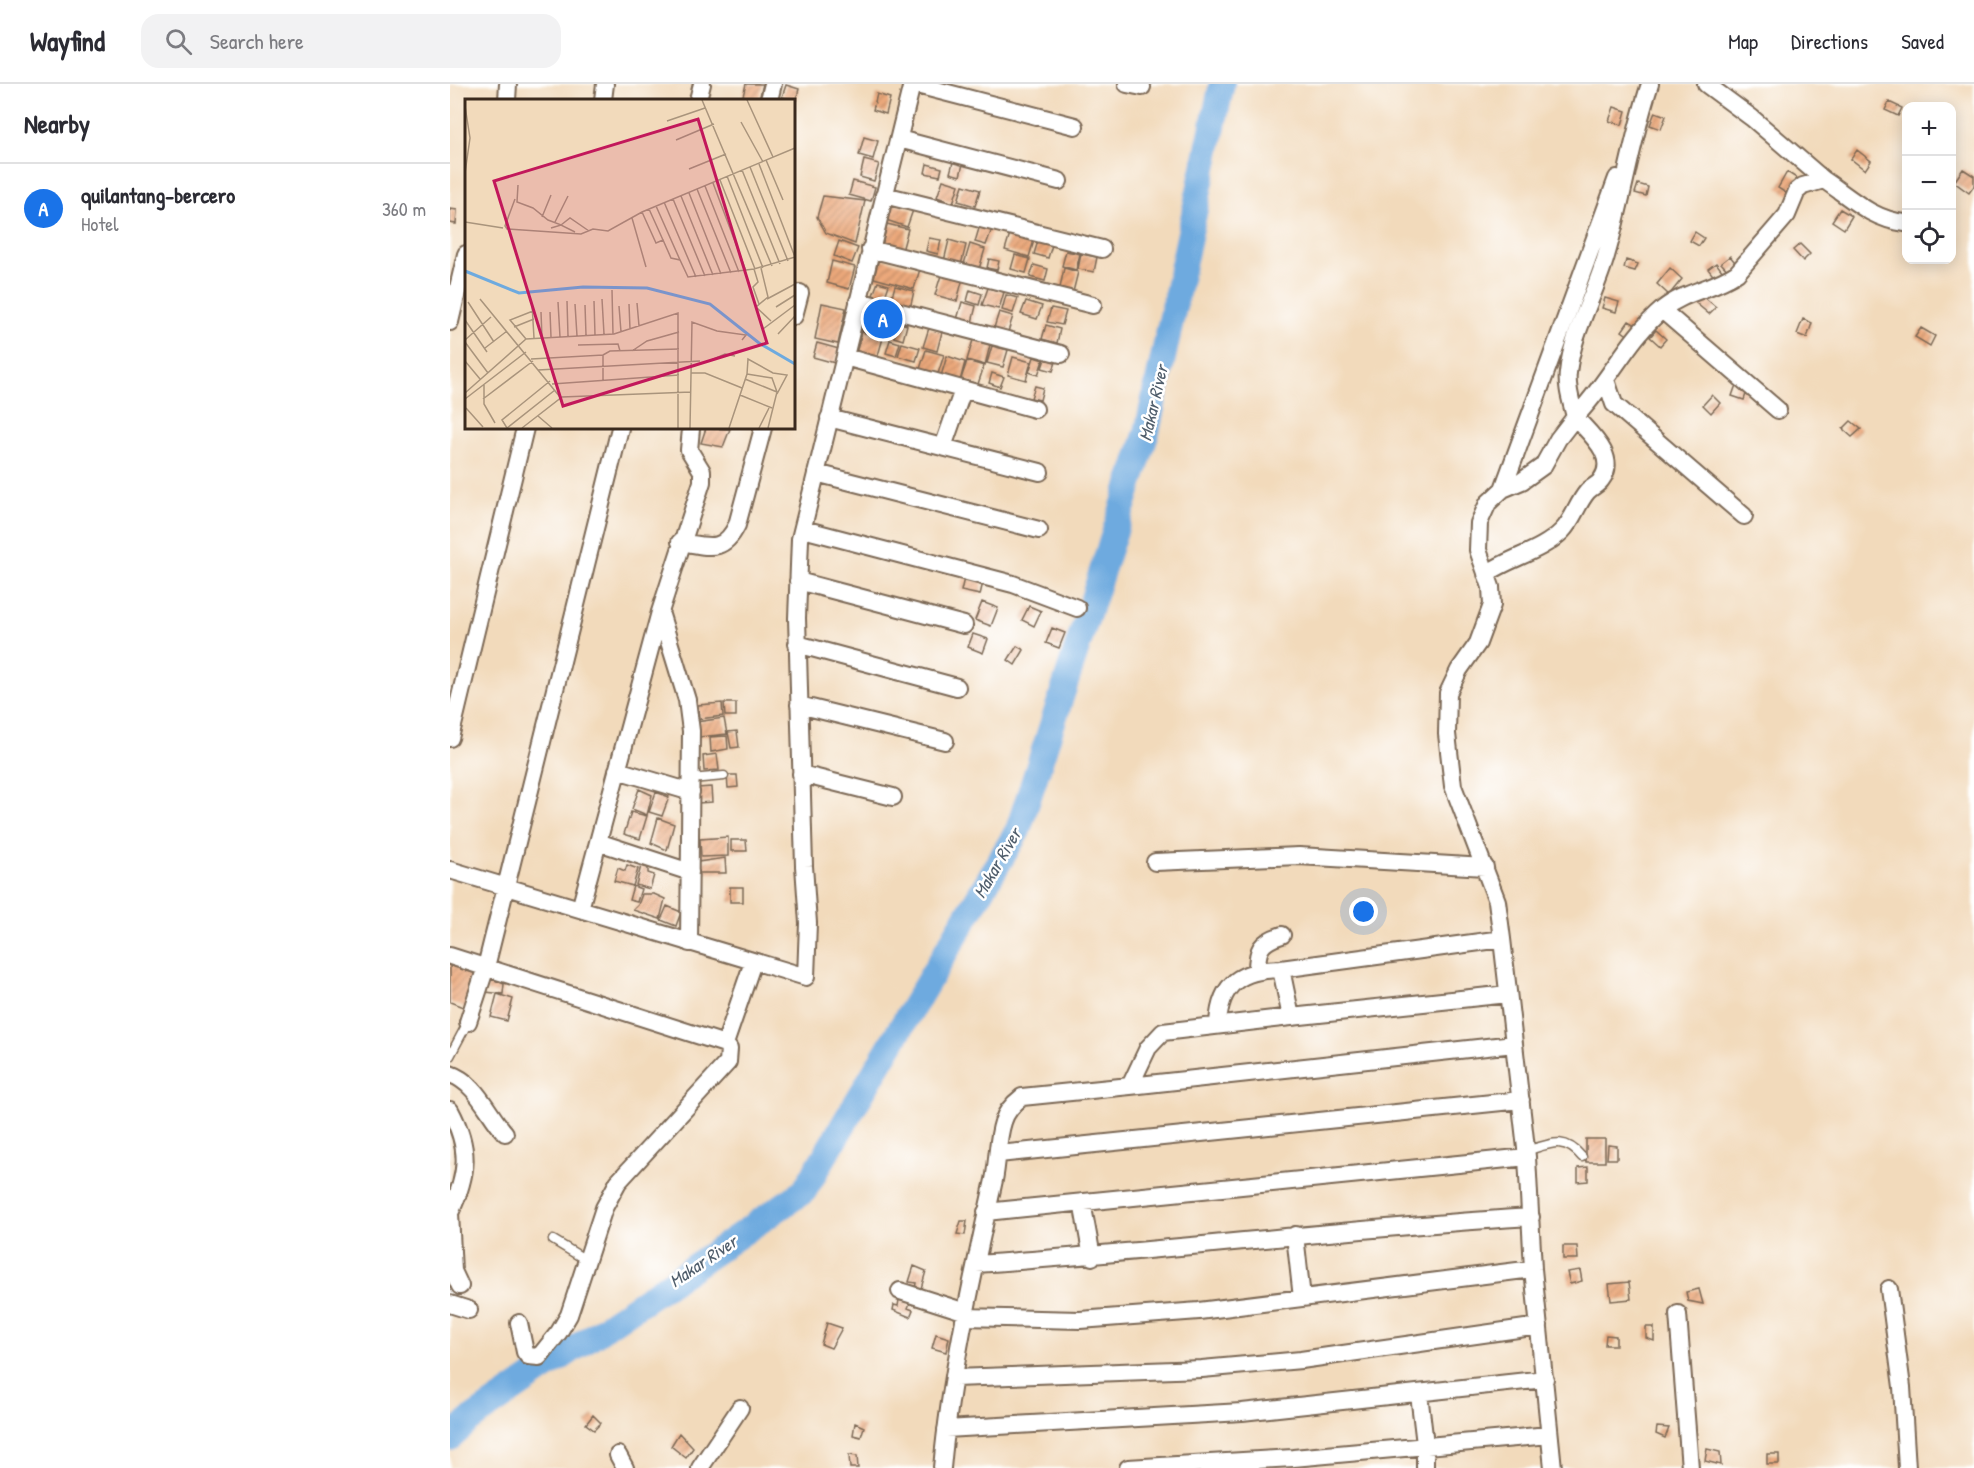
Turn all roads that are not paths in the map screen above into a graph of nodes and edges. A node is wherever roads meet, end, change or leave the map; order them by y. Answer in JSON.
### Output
{"nodes":[{"id":1,"x":508,"y":84,"type":"edge"},
{"id":2,"x":605,"y":84,"type":"edge"},
{"id":3,"x":702,"y":84,"type":"edge"},
{"id":4,"x":773,"y":84,"type":"edge"},
{"id":5,"x":913,"y":84,"type":"edge"},
{"id":6,"x":1650,"y":84,"type":"edge"},
{"id":7,"x":1706,"y":84,"type":"edge"},
{"id":8,"x":507,"y":99,"type":"edge"},
{"id":9,"x":603,"y":99,"type":"edge"},
{"id":10,"x":698,"y":99,"type":"edge"},
{"id":11,"x":769,"y":99,"type":"edge"},
{"id":12,"x":1638,"y":122,"type":"junction"},
{"id":13,"x":1075,"y":126,"type":"dead end"},
{"id":14,"x":899,"y":139,"type":"junction"},
{"id":15,"x":1824,"y":180,"type":"junction"},
{"id":16,"x":1059,"y":181,"type":"dead end"},
{"id":17,"x":884,"y":195,"type":"junction"},
{"id":18,"x":1902,"y":222,"type":"edge"},
{"id":19,"x":870,"y":249,"type":"junction"},
{"id":20,"x":1102,"y":249,"type":"dead end"},
{"id":21,"x":465,"y":258,"type":"edge"},
{"id":22,"x":800,"y":293,"type":"dead end"},
{"id":23,"x":858,"y":301,"type":"junction"},
{"id":24,"x":1093,"y":305,"type":"dead end"},
{"id":25,"x":1662,"y":310,"type":"junction"},
{"id":26,"x":795,"y":312,"type":"edge"},
{"id":27,"x":450,"y":322,"type":"edge"},
{"id":28,"x":1061,"y":354,"type":"dead end"},
{"id":29,"x":845,"y":357,"type":"junction"},
{"id":30,"x":1606,"y":380,"type":"junction"},
{"id":31,"x":963,"y":390,"type":"junction"},
{"id":32,"x":1035,"y":409,"type":"dead end"},
{"id":33,"x":1778,"y":410,"type":"dead end"},
{"id":34,"x":1575,"y":417,"type":"junction"},
{"id":35,"x":829,"y":418,"type":"junction"},
{"id":36,"x":525,"y":429,"type":"edge"},
{"id":37,"x":620,"y":429,"type":"edge"},
{"id":38,"x":689,"y":429,"type":"edge"},
{"id":39,"x":763,"y":429,"type":"edge"},
{"id":40,"x":943,"y":447,"type":"junction"},
{"id":41,"x":816,"y":472,"type":"junction"},
{"id":42,"x":1040,"y":472,"type":"dead end"},
{"id":43,"x":1503,"y":489,"type":"junction"},
{"id":44,"x":1744,"y":516,"type":"dead end"},
{"id":45,"x":803,"y":529,"type":"junction"},
{"id":46,"x":1039,"y":530,"type":"dead end"},
{"id":47,"x":681,"y":542,"type":"junction"},
{"id":48,"x":1486,"y":574,"type":"junction"},
{"id":49,"x":798,"y":581,"type":"junction"},
{"id":50,"x":1077,"y":608,"type":"dead end"},
{"id":51,"x":660,"y":612,"type":"junction"},
{"id":52,"x":964,"y":624,"type":"dead end"},
{"id":53,"x":797,"y":644,"type":"junction"},
{"id":54,"x":957,"y":687,"type":"dead end"},
{"id":55,"x":799,"y":705,"type":"junction"},
{"id":56,"x":450,"y":738,"type":"edge"},
{"id":57,"x":945,"y":741,"type":"dead end"},
{"id":58,"x":617,"y":770,"type":"junction"},
{"id":59,"x":801,"y":774,"type":"junction"},
{"id":60,"x":724,"y":776,"type":"dead end"},
{"id":61,"x":691,"y":786,"type":"junction"},
{"id":62,"x":893,"y":797,"type":"dead end"},
{"id":63,"x":598,"y":842,"type":"junction"},
{"id":64,"x":1155,"y":862,"type":"dead end"},
{"id":65,"x":1485,"y":867,"type":"junction"},
{"id":66,"x":450,"y":870,"type":"edge"},
{"id":67,"x":690,"y":872,"type":"junction"},
{"id":68,"x":506,"y":885,"type":"junction"},
{"id":69,"x":580,"y":909,"type":"junction"},
{"id":70,"x":1282,"y":935,"type":"dead end"},
{"id":71,"x":1502,"y":939,"type":"junction"},
{"id":72,"x":689,"y":943,"type":"junction"},
{"id":73,"x":450,"y":956,"type":"edge"},
{"id":74,"x":753,"y":962,"type":"junction"},
{"id":75,"x":486,"y":967,"type":"junction"},
{"id":76,"x":1281,"y":969,"type":"junction"},
{"id":77,"x":1257,"y":971,"type":"junction"},
{"id":78,"x":1508,"y":994,"type":"junction"},
{"id":79,"x":1291,"y":1017,"type":"junction"},
{"id":80,"x":1218,"y":1018,"type":"junction"},
{"id":81,"x":468,"y":1022,"type":"joint"},
{"id":82,"x":725,"y":1044,"type":"junction"},
{"id":83,"x":1514,"y":1044,"type":"junction"},
{"id":84,"x":450,"y":1056,"type":"edge"},
{"id":85,"x":450,"y":1074,"type":"edge"},
{"id":86,"x":1130,"y":1086,"type":"junction"},
{"id":87,"x":1521,"y":1100,"type":"junction"},
{"id":88,"x":450,"y":1110,"type":"edge"},
{"id":89,"x":505,"y":1133,"type":"dead end"},
{"id":90,"x":999,"y":1154,"type":"junction"},
{"id":91,"x":1526,"y":1154,"type":"junction"},
{"id":92,"x":1582,"y":1157,"type":"dead end"},
{"id":93,"x":1082,"y":1202,"type":"junction"},
{"id":94,"x":986,"y":1212,"type":"junction"},
{"id":95,"x":450,"y":1213,"type":"edge"},
{"id":96,"x":1531,"y":1217,"type":"junction"},
{"id":97,"x":1295,"y":1235,"type":"junction"},
{"id":98,"x":553,"y":1240,"type":"dead end"},
{"id":99,"x":1092,"y":1257,"type":"junction"},
{"id":100,"x":586,"y":1260,"type":"junction"},
{"id":101,"x":976,"y":1264,"type":"junction"},
{"id":102,"x":1533,"y":1269,"type":"junction"},
{"id":103,"x":460,"y":1286,"type":"dead end"},
{"id":104,"x":1889,"y":1289,"type":"dead end"},
{"id":105,"x":900,"y":1291,"type":"dead end"},
{"id":106,"x":1302,"y":1298,"type":"junction"},
{"id":107,"x":450,"y":1304,"type":"edge"},
{"id":108,"x":469,"y":1310,"type":"dead end"},
{"id":109,"x":1678,"y":1314,"type":"dead end"},
{"id":110,"x":965,"y":1315,"type":"junction"},
{"id":111,"x":519,"y":1323,"type":"dead end"},
{"id":112,"x":1539,"y":1326,"type":"junction"},
{"id":113,"x":954,"y":1378,"type":"junction"},
{"id":114,"x":1545,"y":1379,"type":"junction"},
{"id":115,"x":1419,"y":1394,"type":"junction"},
{"id":116,"x":740,"y":1408,"type":"dead end"},
{"id":117,"x":946,"y":1429,"type":"junction"},
{"id":118,"x":1549,"y":1435,"type":"junction"},
{"id":119,"x":1425,"y":1444,"type":"junction"},
{"id":120,"x":1293,"y":1463,"type":"edge"},
{"id":121,"x":700,"y":1468,"type":"edge"},
{"id":122,"x":942,"y":1468,"type":"edge"},
{"id":123,"x":1128,"y":1468,"type":"edge"},
{"id":124,"x":1425,"y":1468,"type":"edge"},
{"id":125,"x":1553,"y":1468,"type":"edge"},
{"id":126,"x":1690,"y":1468,"type":"edge"},
{"id":127,"x":1907,"y":1468,"type":"edge"}],
"edges":[{"from":1,"to":8,"type":"street"},
{"from":2,"to":9,"type":"street"},
{"from":3,"to":10,"type":"street"},
{"from":4,"to":11,"type":"street"},
{"from":5,"to":13,"type":"street"},
{"from":5,"to":14,"type":"street"},
{"from":6,"to":12,"type":"street"},
{"from":7,"to":15,"type":"street"},
{"from":12,"to":34,"type":"street"},
{"from":12,"to":43,"type":"street"},
{"from":14,"to":16,"type":"street"},
{"from":14,"to":17,"type":"street"},
{"from":15,"to":18,"type":"street"},
{"from":15,"to":25,"type":"street"},
{"from":17,"to":19,"type":"street"},
{"from":17,"to":20,"type":"street"},
{"from":19,"to":23,"type":"street"},
{"from":19,"to":24,"type":"street"},
{"from":21,"to":27,"type":"street"},
{"from":22,"to":26,"type":"street"},
{"from":23,"to":28,"type":"street"},
{"from":23,"to":29,"type":"street"},
{"from":25,"to":30,"type":"street"},
{"from":25,"to":33,"type":"street"},
{"from":29,"to":31,"type":"street"},
{"from":29,"to":35,"type":"street"},
{"from":30,"to":34,"type":"street"},
{"from":30,"to":44,"type":"street"},
{"from":31,"to":32,"type":"street"},
{"from":31,"to":40,"type":"street"},
{"from":34,"to":43,"type":"street"},
{"from":34,"to":48,"type":"street"},
{"from":35,"to":40,"type":"street"},
{"from":35,"to":41,"type":"street"},
{"from":36,"to":56,"type":"street"},
{"from":37,"to":68,"type":"street"},
{"from":38,"to":47,"type":"street"},
{"from":39,"to":47,"type":"street"},
{"from":40,"to":42,"type":"street"},
{"from":41,"to":45,"type":"street"},
{"from":41,"to":46,"type":"street"},
{"from":43,"to":48,"type":"street"},
{"from":45,"to":49,"type":"street"},
{"from":45,"to":50,"type":"street"},
{"from":47,"to":51,"type":"street"},
{"from":48,"to":65,"type":"street"},
{"from":49,"to":52,"type":"street"},
{"from":49,"to":53,"type":"street"},
{"from":51,"to":58,"type":"street"},
{"from":51,"to":61,"type":"street"},
{"from":53,"to":54,"type":"street"},
{"from":53,"to":55,"type":"street"},
{"from":55,"to":57,"type":"street"},
{"from":55,"to":59,"type":"street"},
{"from":58,"to":61,"type":"street"},
{"from":58,"to":63,"type":"street"},
{"from":59,"to":62,"type":"street"},
{"from":59,"to":74,"type":"street"},
{"from":60,"to":61,"type":"lane"},
{"from":61,"to":67,"type":"street"},
{"from":63,"to":67,"type":"street"},
{"from":63,"to":69,"type":"street"},
{"from":64,"to":65,"type":"street"},
{"from":65,"to":71,"type":"street"},
{"from":66,"to":68,"type":"street"},
{"from":67,"to":72,"type":"street"},
{"from":68,"to":69,"type":"street"},
{"from":68,"to":75,"type":"street"},
{"from":69,"to":72,"type":"street"},
{"from":70,"to":77,"type":"street"},
{"from":71,"to":76,"type":"street"},
{"from":71,"to":78,"type":"street"},
{"from":72,"to":74,"type":"street"},
{"from":73,"to":75,"type":"street"},
{"from":74,"to":82,"type":"street"},
{"from":75,"to":81,"type":"street"},
{"from":75,"to":82,"type":"street"},
{"from":76,"to":77,"type":"street"},
{"from":76,"to":79,"type":"street"},
{"from":77,"to":80,"type":"street"},
{"from":78,"to":79,"type":"street"},
{"from":78,"to":83,"type":"street"},
{"from":79,"to":80,"type":"street"},
{"from":80,"to":86,"type":"street"},
{"from":81,"to":84,"type":"lane"},
{"from":82,"to":100,"type":"street"},
{"from":83,"to":86,"type":"street"},
{"from":83,"to":87,"type":"street"},
{"from":85,"to":89,"type":"street"},
{"from":86,"to":90,"type":"street"},
{"from":87,"to":90,"type":"street"},
{"from":87,"to":91,"type":"street"},
{"from":88,"to":95,"type":"street"},
{"from":90,"to":94,"type":"street"},
{"from":91,"to":92,"type":"lane"},
{"from":91,"to":93,"type":"street"},
{"from":91,"to":96,"type":"street"},
{"from":93,"to":94,"type":"street"},
{"from":93,"to":99,"type":"street"},
{"from":94,"to":101,"type":"street"},
{"from":95,"to":103,"type":"street"},
{"from":96,"to":97,"type":"street"},
{"from":96,"to":102,"type":"street"},
{"from":97,"to":99,"type":"street"},
{"from":97,"to":106,"type":"street"},
{"from":98,"to":100,"type":"lane"},
{"from":99,"to":101,"type":"street"},
{"from":100,"to":111,"type":"street"},
{"from":101,"to":110,"type":"street"},
{"from":102,"to":106,"type":"street"},
{"from":102,"to":112,"type":"street"},
{"from":104,"to":127,"type":"street"},
{"from":105,"to":110,"type":"street"},
{"from":106,"to":110,"type":"street"},
{"from":107,"to":108,"type":"street"},
{"from":109,"to":126,"type":"street"},
{"from":110,"to":113,"type":"street"},
{"from":112,"to":113,"type":"street"},
{"from":112,"to":114,"type":"street"},
{"from":113,"to":117,"type":"street"},
{"from":114,"to":115,"type":"street"},
{"from":114,"to":118,"type":"street"},
{"from":115,"to":117,"type":"street"},
{"from":115,"to":119,"type":"street"},
{"from":116,"to":121,"type":"street"},
{"from":117,"to":122,"type":"street"},
{"from":118,"to":119,"type":"street"},
{"from":118,"to":125,"type":"street"},
{"from":119,"to":120,"type":"street"},
{"from":119,"to":124,"type":"street"},
{"from":120,"to":123,"type":"street"}]}
